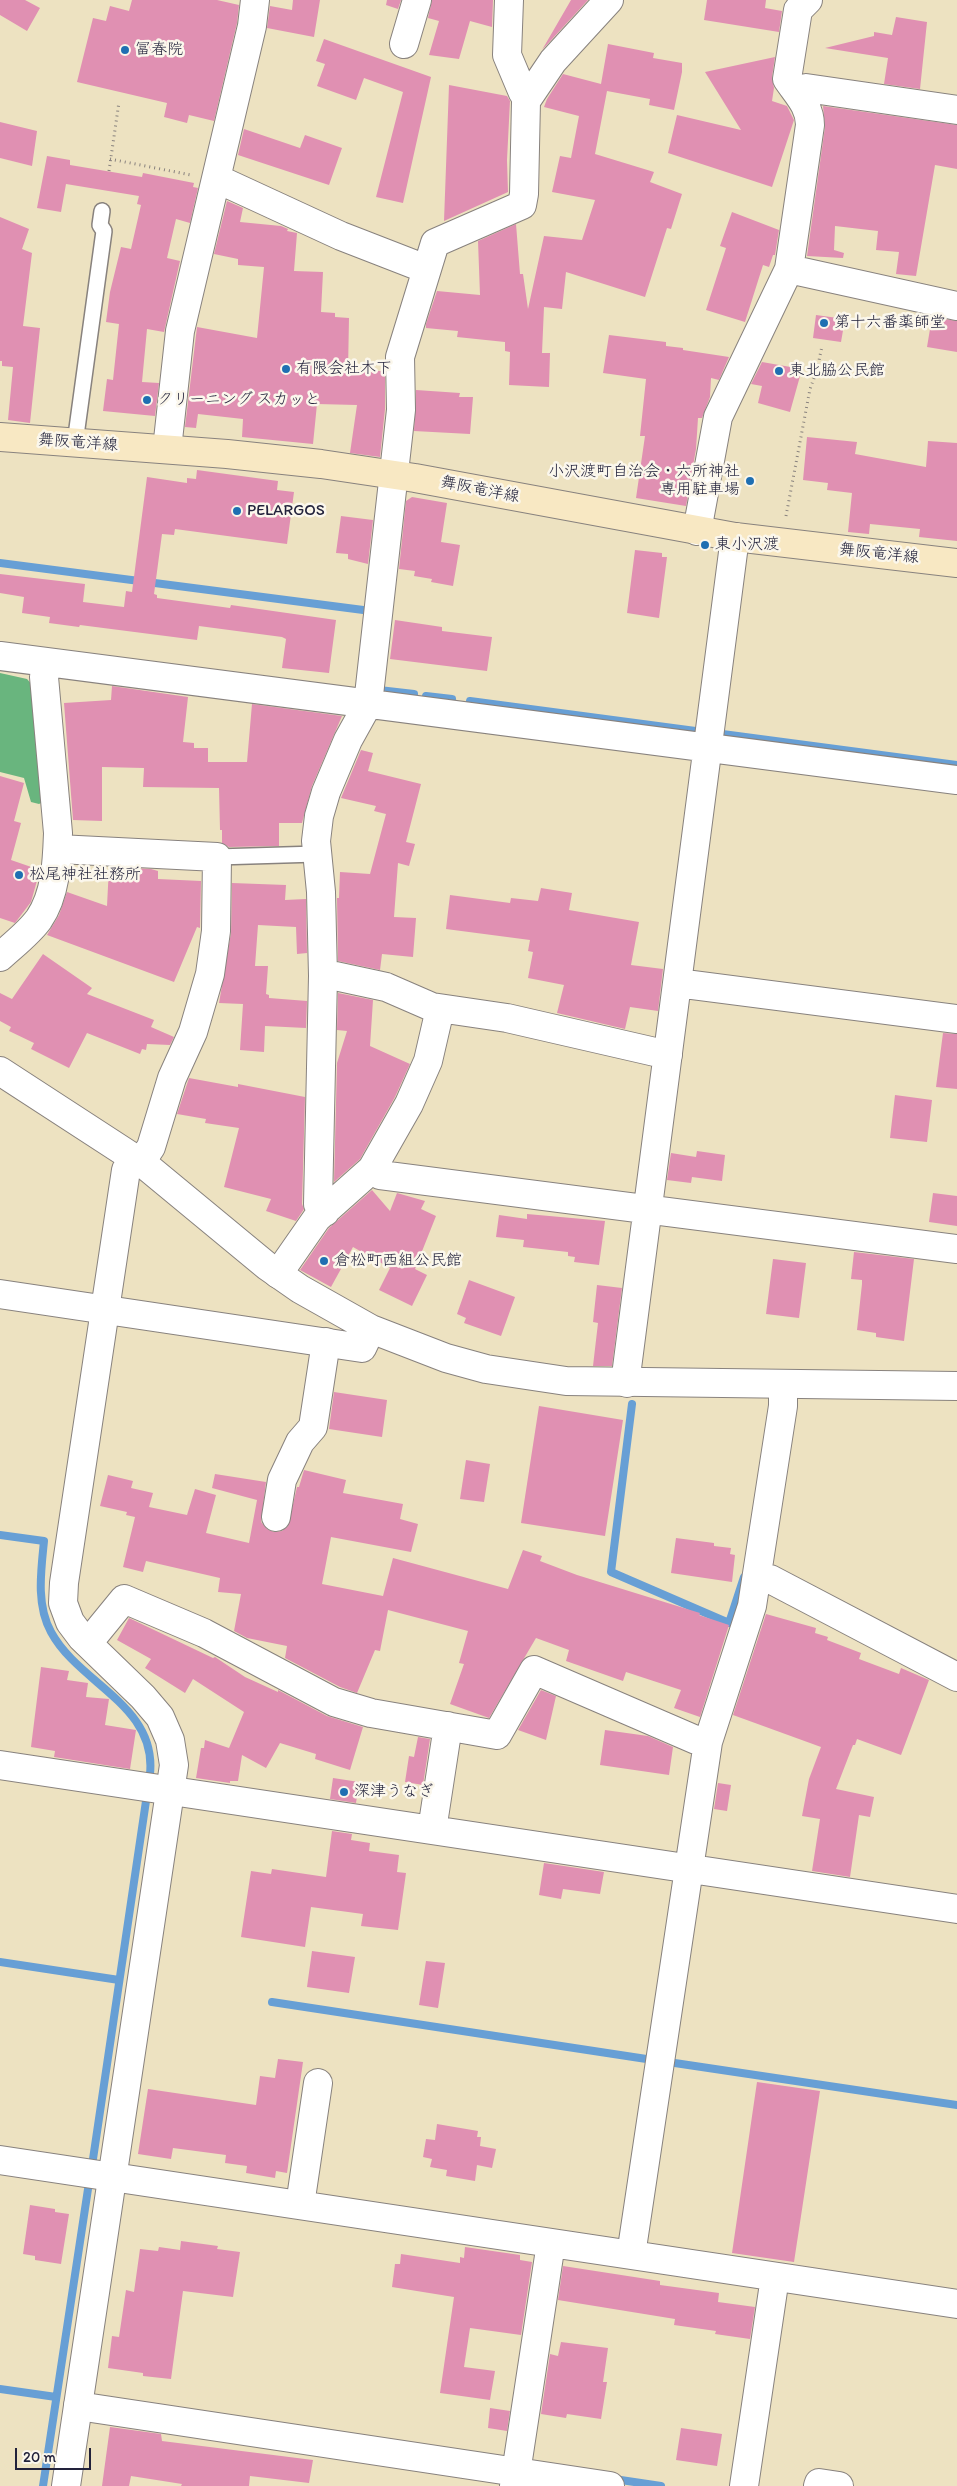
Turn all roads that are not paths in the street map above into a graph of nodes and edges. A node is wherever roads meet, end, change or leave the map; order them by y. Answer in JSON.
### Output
{"nodes":[{"id":1,"x":256,"y":0,"type":"edge"},
{"id":2,"x":417,"y":0,"type":"edge"},
{"id":3,"x":508,"y":0,"type":"edge"},
{"id":4,"x":609,"y":0,"type":"edge"},
{"id":5,"x":808,"y":0,"type":"edge"},
{"id":6,"x":404,"y":44,"type":"dead end"},
{"id":7,"x":798,"y":94,"type":"junction"},
{"id":8,"x":528,"y":96,"type":"junction"},
{"id":9,"x":957,"y":110,"type":"edge"},
{"id":10,"x":216,"y":180,"type":"junction"},
{"id":11,"x":102,"y":211,"type":"dead end"},
{"id":12,"x":788,"y":268,"type":"junction"},
{"id":13,"x":426,"y":269,"type":"junction"},
{"id":14,"x":957,"y":306,"type":"edge"},
{"id":15,"x":0,"y":437,"type":"edge"},
{"id":16,"x":75,"y":443,"type":"junction"},
{"id":17,"x":167,"y":449,"type":"junction"},
{"id":18,"x":394,"y":475,"type":"junction"},
{"id":19,"x":697,"y":530,"type":"junction"},
{"id":20,"x":735,"y":537,"type":"junction"},
{"id":21,"x":957,"y":563,"type":"edge"},
{"id":22,"x":0,"y":656,"type":"edge"},
{"id":23,"x":46,"y":662,"type":"junction"},
{"id":24,"x":368,"y":704,"type":"junction"},
{"id":25,"x":707,"y":748,"type":"junction"},
{"id":26,"x":957,"y":780,"type":"edge"},
{"id":27,"x":58,"y":849,"type":"junction"},
{"id":28,"x":317,"y":854,"type":"junction"},
{"id":29,"x":216,"y":857,"type":"junction"},
{"id":30,"x":0,"y":957,"type":"edge"},
{"id":31,"x":323,"y":976,"type":"junction"},
{"id":32,"x":677,"y":983,"type":"junction"},
{"id":33,"x":440,"y":1009,"type":"junction"},
{"id":34,"x":957,"y":1019,"type":"edge"},
{"id":35,"x":668,"y":1055,"type":"junction"},
{"id":36,"x":0,"y":1071,"type":"edge"},
{"id":37,"x":138,"y":1160,"type":"junction"},
{"id":38,"x":372,"y":1170,"type":"junction"},
{"id":39,"x":648,"y":1209,"type":"junction"},
{"id":40,"x":325,"y":1212,"type":"junction"},
{"id":41,"x":957,"y":1248,"type":"edge"},
{"id":42,"x":278,"y":1274,"type":"junction"},
{"id":43,"x":0,"y":1294,"type":"edge"},
{"id":44,"x":105,"y":1310,"type":"junction"},
{"id":45,"x":371,"y":1329,"type":"junction"},
{"id":46,"x":326,"y":1342,"type":"junction"},
{"id":47,"x":627,"y":1383,"type":"junction"},
{"id":48,"x":783,"y":1384,"type":"junction"},
{"id":49,"x":957,"y":1386,"type":"edge"},
{"id":50,"x":276,"y":1518,"type":"dead end"},
{"id":51,"x":757,"y":1578,"type":"junction"},
{"id":52,"x":88,"y":1643,"type":"junction"},
{"id":53,"x":957,"y":1677,"type":"edge"},
{"id":54,"x":448,"y":1726,"type":"junction"},
{"id":55,"x":708,"y":1742,"type":"junction"},
{"id":56,"x":0,"y":1765,"type":"edge"},
{"id":57,"x":171,"y":1791,"type":"junction"},
{"id":58,"x":432,"y":1830,"type":"junction"},
{"id":59,"x":689,"y":1869,"type":"junction"},
{"id":60,"x":957,"y":1909,"type":"edge"},
{"id":61,"x":318,"y":2082,"type":"dead end"},
{"id":62,"x":0,"y":2160,"type":"edge"},
{"id":63,"x":113,"y":2177,"type":"junction"},
{"id":64,"x":300,"y":2205,"type":"junction"},
{"id":65,"x":551,"y":2243,"type":"junction"},
{"id":66,"x":631,"y":2255,"type":"junction"},
{"id":67,"x":775,"y":2277,"type":"junction"},
{"id":68,"x":957,"y":2304,"type":"edge"},
{"id":69,"x":78,"y":2406,"type":"junction"},
{"id":70,"x":515,"y":2479,"type":"edge"},
{"id":71,"x":66,"y":2486,"type":"edge"},
{"id":72,"x":610,"y":2486,"type":"edge"},
{"id":73,"x":744,"y":2486,"type":"edge"},
{"id":74,"x":818,"y":2486,"type":"edge"},
{"id":75,"x":839,"y":2486,"type":"edge"}],
"edges":[{"from":1,"to":10,"type":"street"},
{"from":2,"to":6,"type":"street"},
{"from":3,"to":8,"type":"street"},
{"from":4,"to":8,"type":"street"},
{"from":5,"to":7,"type":"street"},
{"from":7,"to":9,"type":"street"},
{"from":7,"to":12,"type":"street"},
{"from":8,"to":13,"type":"street"},
{"from":10,"to":13,"type":"street"},
{"from":10,"to":17,"type":"street"},
{"from":11,"to":16,"type":"lane"},
{"from":12,"to":14,"type":"street"},
{"from":12,"to":19,"type":"street"},
{"from":13,"to":18,"type":"street"},
{"from":15,"to":16,"type":"main road","name":"舞阪竜洋線"},
{"from":16,"to":17,"type":"main road","name":"舞阪竜洋線"},
{"from":17,"to":18,"type":"main road","name":"舞阪竜洋線"},
{"from":18,"to":19,"type":"main road","name":"舞阪竜洋線"},
{"from":18,"to":24,"type":"street"},
{"from":19,"to":20,"type":"main road","name":"舞阪竜洋線"},
{"from":20,"to":21,"type":"main road","name":"舞阪竜洋線"},
{"from":20,"to":25,"type":"street"},
{"from":22,"to":23,"type":"street"},
{"from":23,"to":24,"type":"street"},
{"from":23,"to":27,"type":"street"},
{"from":24,"to":25,"type":"street"},
{"from":24,"to":28,"type":"street"},
{"from":25,"to":26,"type":"street"},
{"from":25,"to":32,"type":"street"},
{"from":27,"to":29,"type":"street"},
{"from":27,"to":30,"type":"street"},
{"from":28,"to":29,"type":"lane"},
{"from":28,"to":31,"type":"street"},
{"from":29,"to":37,"type":"street"},
{"from":31,"to":33,"type":"street"},
{"from":31,"to":40,"type":"street"},
{"from":32,"to":34,"type":"street"},
{"from":32,"to":35,"type":"street"},
{"from":33,"to":35,"type":"street"},
{"from":33,"to":38,"type":"street"},
{"from":35,"to":39,"type":"street"},
{"from":36,"to":37,"type":"street"},
{"from":37,"to":42,"type":"street"},
{"from":37,"to":44,"type":"street"},
{"from":38,"to":39,"type":"street"},
{"from":38,"to":40,"type":"street"},
{"from":39,"to":41,"type":"street"},
{"from":39,"to":47,"type":"street"},
{"from":40,"to":42,"type":"street"},
{"from":42,"to":45,"type":"street"},
{"from":43,"to":44,"type":"street"},
{"from":44,"to":46,"type":"street"},
{"from":44,"to":52,"type":"street"},
{"from":45,"to":46,"type":"street"},
{"from":45,"to":47,"type":"street"},
{"from":46,"to":50,"type":"street"},
{"from":47,"to":48,"type":"street"},
{"from":48,"to":49,"type":"street"},
{"from":48,"to":51,"type":"street"},
{"from":51,"to":53,"type":"street"},
{"from":51,"to":55,"type":"street"},
{"from":52,"to":54,"type":"street"},
{"from":52,"to":57,"type":"street"},
{"from":54,"to":55,"type":"street"},
{"from":54,"to":58,"type":"street"},
{"from":55,"to":59,"type":"street"},
{"from":56,"to":57,"type":"street"},
{"from":57,"to":58,"type":"street"},
{"from":57,"to":63,"type":"street"},
{"from":58,"to":59,"type":"street"},
{"from":59,"to":60,"type":"street"},
{"from":59,"to":66,"type":"street"},
{"from":61,"to":64,"type":"street"},
{"from":62,"to":63,"type":"street"},
{"from":63,"to":64,"type":"street"},
{"from":63,"to":69,"type":"street"},
{"from":64,"to":65,"type":"street"},
{"from":65,"to":66,"type":"street"},
{"from":65,"to":70,"type":"street"},
{"from":66,"to":67,"type":"street"},
{"from":67,"to":68,"type":"street"},
{"from":67,"to":73,"type":"street"},
{"from":69,"to":70,"type":"street"},
{"from":69,"to":71,"type":"street"},
{"from":70,"to":72,"type":"street"},
{"from":74,"to":75,"type":"street"}]}
